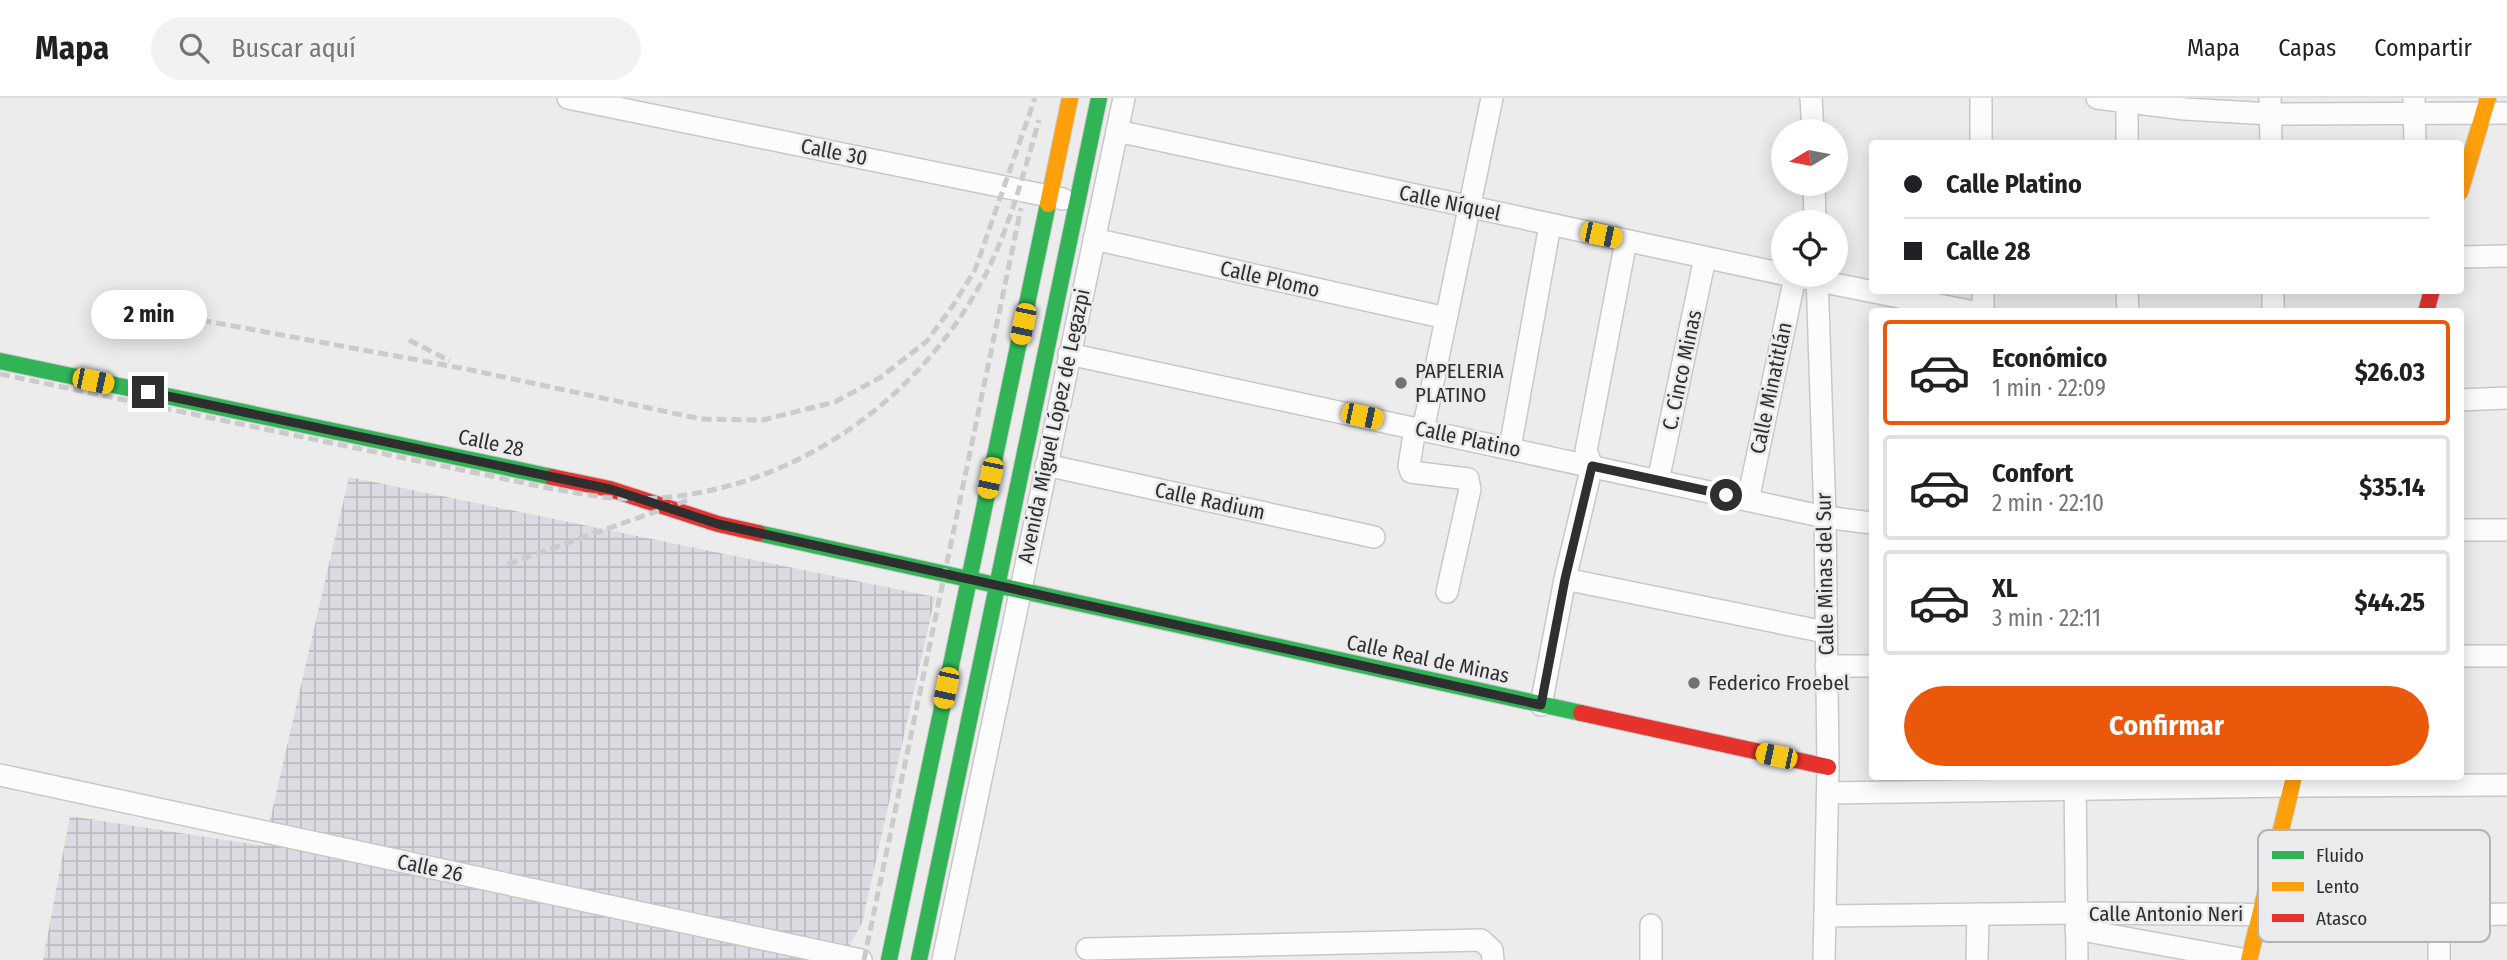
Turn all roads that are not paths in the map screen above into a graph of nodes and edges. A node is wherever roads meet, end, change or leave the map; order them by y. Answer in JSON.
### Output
{"nodes":[{"id":1,"x":568,"y":98,"type":"edge"},
{"id":2,"x":1070,"y":98,"type":"edge"},
{"id":3,"x":1099,"y":98,"type":"edge"},
{"id":4,"x":1124,"y":98,"type":"edge"},
{"id":5,"x":1492,"y":98,"type":"edge"},
{"id":6,"x":1811,"y":98,"type":"edge"},
{"id":7,"x":1981,"y":98,"type":"edge"},
{"id":8,"x":2097,"y":98,"type":"edge"},
{"id":9,"x":2127,"y":101,"type":"edge"},
{"id":10,"x":2270,"y":106,"type":"edge"},
{"id":11,"x":2414,"y":106,"type":"edge"},
{"id":12,"x":2486,"y":106,"type":"edge"},
{"id":13,"x":2507,"y":113,"type":"edge"},
{"id":14,"x":1812,"y":119,"type":"edge"},
{"id":15,"x":1116,"y":131,"type":"junction"},
{"id":16,"x":1981,"y":140,"type":"edge"},
{"id":17,"x":2127,"y":140,"type":"edge"},
{"id":18,"x":2271,"y":140,"type":"edge"},
{"id":19,"x":2415,"y":140,"type":"edge"},
{"id":20,"x":2464,"y":179,"type":"edge"},
{"id":21,"x":1049,"y":196,"type":"junction"},
{"id":22,"x":1078,"y":202,"type":"junction"},
{"id":23,"x":1101,"y":207,"type":"junction"},
{"id":24,"x":1469,"y":207,"type":"junction"},
{"id":25,"x":1550,"y":225,"type":"junction"},
{"id":26,"x":1094,"y":239,"type":"junction"},
{"id":27,"x":1626,"y":241,"type":"junction"},
{"id":28,"x":2507,"y":256,"type":"edge"},
{"id":29,"x":2464,"y":257,"type":"edge"},
{"id":30,"x":1705,"y":258,"type":"junction"},
{"id":31,"x":1771,"y":272,"type":"edge"},
{"id":32,"x":1848,"y":285,"type":"edge"},
{"id":33,"x":1786,"y":287,"type":"edge"},
{"id":34,"x":1817,"y":287,"type":"edge"},
{"id":35,"x":1869,"y":289,"type":"edge"},
{"id":36,"x":1891,"y":294,"type":"edge"},
{"id":37,"x":1956,"y":308,"type":"edge"},
{"id":38,"x":1446,"y":318,"type":"junction"},
{"id":39,"x":1069,"y":354,"type":"junction"},
{"id":40,"x":0,"y":361,"type":"edge"},
{"id":41,"x":2507,"y":398,"type":"edge"},
{"id":42,"x":2464,"y":400,"type":"edge"},
{"id":43,"x":1419,"y":429,"type":"junction"},
{"id":44,"x":1510,"y":448,"type":"junction"},
{"id":45,"x":1046,"y":465,"type":"junction"},
{"id":46,"x":1592,"y":466,"type":"junction"},
{"id":47,"x":1658,"y":481,"type":"junction"},
{"id":48,"x":1748,"y":500,"type":"junction"},
{"id":49,"x":1825,"y":517,"type":"junction"},
{"id":50,"x":1869,"y":523,"type":"edge"},
{"id":51,"x":2464,"y":530,"type":"edge"},
{"id":52,"x":2507,"y":530,"type":"edge"},
{"id":53,"x":1374,"y":537,"type":"dead end"},
{"id":54,"x":1565,"y":579,"type":"junction"},
{"id":55,"x":969,"y":580,"type":"junction"},
{"id":56,"x":998,"y":587,"type":"junction"},
{"id":57,"x":1019,"y":592,"type":"junction"},
{"id":58,"x":1447,"y":592,"type":"dead end"},
{"id":59,"x":1825,"y":632,"type":"junction"},
{"id":60,"x":2464,"y":656,"type":"edge"},
{"id":61,"x":2507,"y":656,"type":"edge"},
{"id":62,"x":1826,"y":666,"type":"junction"},
{"id":63,"x":1869,"y":666,"type":"edge"},
{"id":64,"x":1541,"y":705,"type":"junction"},
{"id":65,"x":1828,"y":767,"type":"junction"},
{"id":66,"x":0,"y":775,"type":"edge"},
{"id":67,"x":2293,"y":781,"type":"edge"},
{"id":68,"x":2075,"y":784,"type":"edge"},
{"id":69,"x":2507,"y":785,"type":"edge"},
{"id":70,"x":1828,"y":793,"type":"junction"},
{"id":71,"x":2280,"y":830,"type":"edge"},
{"id":72,"x":1978,"y":914,"type":"junction"},
{"id":73,"x":2258,"y":914,"type":"edge"},
{"id":74,"x":1825,"y":916,"type":"junction"},
{"id":75,"x":2258,"y":918,"type":"edge"},
{"id":76,"x":2076,"y":921,"type":"junction"},
{"id":77,"x":1651,"y":925,"type":"dead end"},
{"id":78,"x":2439,"y":942,"type":"edge"},
{"id":79,"x":1087,"y":949,"type":"dead end"},
{"id":80,"x":1490,"y":952,"type":"edge"},
{"id":81,"x":861,"y":960,"type":"edge"},
{"id":82,"x":889,"y":960,"type":"edge"},
{"id":83,"x":919,"y":960,"type":"edge"},
{"id":84,"x":943,"y":960,"type":"edge"},
{"id":85,"x":1651,"y":960,"type":"edge"},
{"id":86,"x":1824,"y":960,"type":"edge"},
{"id":87,"x":1977,"y":960,"type":"edge"},
{"id":88,"x":2077,"y":960,"type":"edge"},
{"id":89,"x":2248,"y":960,"type":"edge"},
{"id":90,"x":2439,"y":960,"type":"edge"}],
"edges":[{"from":1,"to":21,"type":"street","name":"Calle 30"},
{"from":2,"to":21,"type":"street"},
{"from":3,"to":22,"type":"street","name":"Avenida Miguel López de Legazpi"},
{"from":4,"to":15,"type":"street","name":"Avenida Miguel López de Legazpi"},
{"from":5,"to":24,"type":"street"},
{"from":6,"to":14,"type":"street"},
{"from":7,"to":16,"type":"street"},
{"from":8,"to":9,"type":"street"},
{"from":9,"to":10,"type":"street"},
{"from":9,"to":17,"type":"street"},
{"from":10,"to":11,"type":"street"},
{"from":10,"to":18,"type":"street"},
{"from":11,"to":12,"type":"street"},
{"from":11,"to":19,"type":"street"},
{"from":12,"to":13,"type":"street"},
{"from":12,"to":20,"type":"street"},
{"from":15,"to":23,"type":"street","name":"Avenida Miguel López de Legazpi"},
{"from":15,"to":24,"type":"street","name":"Calle Níquel"},
{"from":21,"to":22,"type":"street","name":"Calle 30"},
{"from":21,"to":55,"type":"street"},
{"from":22,"to":23,"type":"street","name":"Calle 30"},
{"from":22,"to":56,"type":"street","name":"Avenida Miguel López de Legazpi"},
{"from":23,"to":26,"type":"street","name":"Avenida Miguel López de Legazpi"},
{"from":24,"to":25,"type":"street","name":"Calle Níquel"},
{"from":24,"to":38,"type":"street"},
{"from":25,"to":27,"type":"street","name":"Calle Níquel"},
{"from":25,"to":44,"type":"street"},
{"from":26,"to":38,"type":"street","name":"Calle Plomo"},
{"from":26,"to":39,"type":"street","name":"Avenida Miguel López de Legazpi"},
{"from":27,"to":30,"type":"street","name":"Calle Níquel"},
{"from":27,"to":46,"type":"street"},
{"from":28,"to":29,"type":"street"},
{"from":30,"to":31,"type":"street","name":"Calle Níquel"},
{"from":30,"to":47,"type":"street","name":"C. Cinco Minas"},
{"from":32,"to":35,"type":"street","name":"Calle Níquel"},
{"from":33,"to":48,"type":"street","name":"Calle Minatitlán"},
{"from":34,"to":49,"type":"street","name":"Calle Minas del Sur"},
{"from":36,"to":37,"type":"street","name":"Calle Níquel"},
{"from":38,"to":43,"type":"street"},
{"from":39,"to":43,"type":"street","name":"Calle Platino"},
{"from":39,"to":45,"type":"street","name":"Avenida Miguel López de Legazpi"},
{"from":40,"to":55,"type":"street","name":"Calle 28"},
{"from":41,"to":42,"type":"street"},
{"from":43,"to":44,"type":"street","name":"Calle Platino"},
{"from":43,"to":58,"type":"street"},
{"from":44,"to":46,"type":"street","name":"Calle Platino"},
{"from":45,"to":53,"type":"street","name":"Calle Radium"},
{"from":45,"to":57,"type":"street","name":"Avenida Miguel López de Legazpi"},
{"from":46,"to":47,"type":"street","name":"Calle Platino"},
{"from":46,"to":54,"type":"street"},
{"from":47,"to":48,"type":"street","name":"Calle Platino"},
{"from":48,"to":49,"type":"street","name":"Calle Platino"},
{"from":49,"to":50,"type":"street","name":"Calle Platino"},
{"from":49,"to":59,"type":"street","name":"Calle Minas del Sur"},
{"from":51,"to":52,"type":"street"},
{"from":54,"to":59,"type":"street"},
{"from":54,"to":64,"type":"street"},
{"from":55,"to":56,"type":"street","name":"Calle 28"},
{"from":55,"to":82,"type":"street"},
{"from":56,"to":57,"type":"street","name":"Calle Real de Minas"},
{"from":56,"to":83,"type":"street","name":"Avenida Miguel López de Legazpi"},
{"from":57,"to":64,"type":"street","name":"Calle Real de Minas"},
{"from":57,"to":84,"type":"street","name":"Avenida Miguel López de Legazpi"},
{"from":59,"to":62,"type":"street","name":"Calle Minas del Sur"},
{"from":60,"to":61,"type":"street"},
{"from":62,"to":63,"type":"street"},
{"from":62,"to":65,"type":"street","name":"Calle Minas del Sur"},
{"from":64,"to":65,"type":"street","name":"Calle Real de Minas"},
{"from":65,"to":70,"type":"street","name":"Calle Minas del Sur"},
{"from":66,"to":81,"type":"street","name":"Calle 26"},
{"from":67,"to":68,"type":"street"},
{"from":67,"to":69,"type":"street"},
{"from":67,"to":71,"type":"street"},
{"from":68,"to":70,"type":"street"},
{"from":68,"to":76,"type":"street"},
{"from":70,"to":74,"type":"street","name":"Calle Minas del Sur"},
{"from":72,"to":74,"type":"street","name":"Calle Antonio Neri"},
{"from":72,"to":76,"type":"street","name":"Calle Antonio Neri"},
{"from":72,"to":87,"type":"street"},
{"from":73,"to":76,"type":"street","name":"Calle Antonio Neri"},
{"from":74,"to":86,"type":"street","name":"Calle Minas del Sur"},
{"from":75,"to":89,"type":"street"},
{"from":76,"to":88,"type":"street"},
{"from":76,"to":89,"type":"street"},
{"from":77,"to":85,"type":"street"},
{"from":78,"to":90,"type":"street"},
{"from":79,"to":80,"type":"street"}]}
